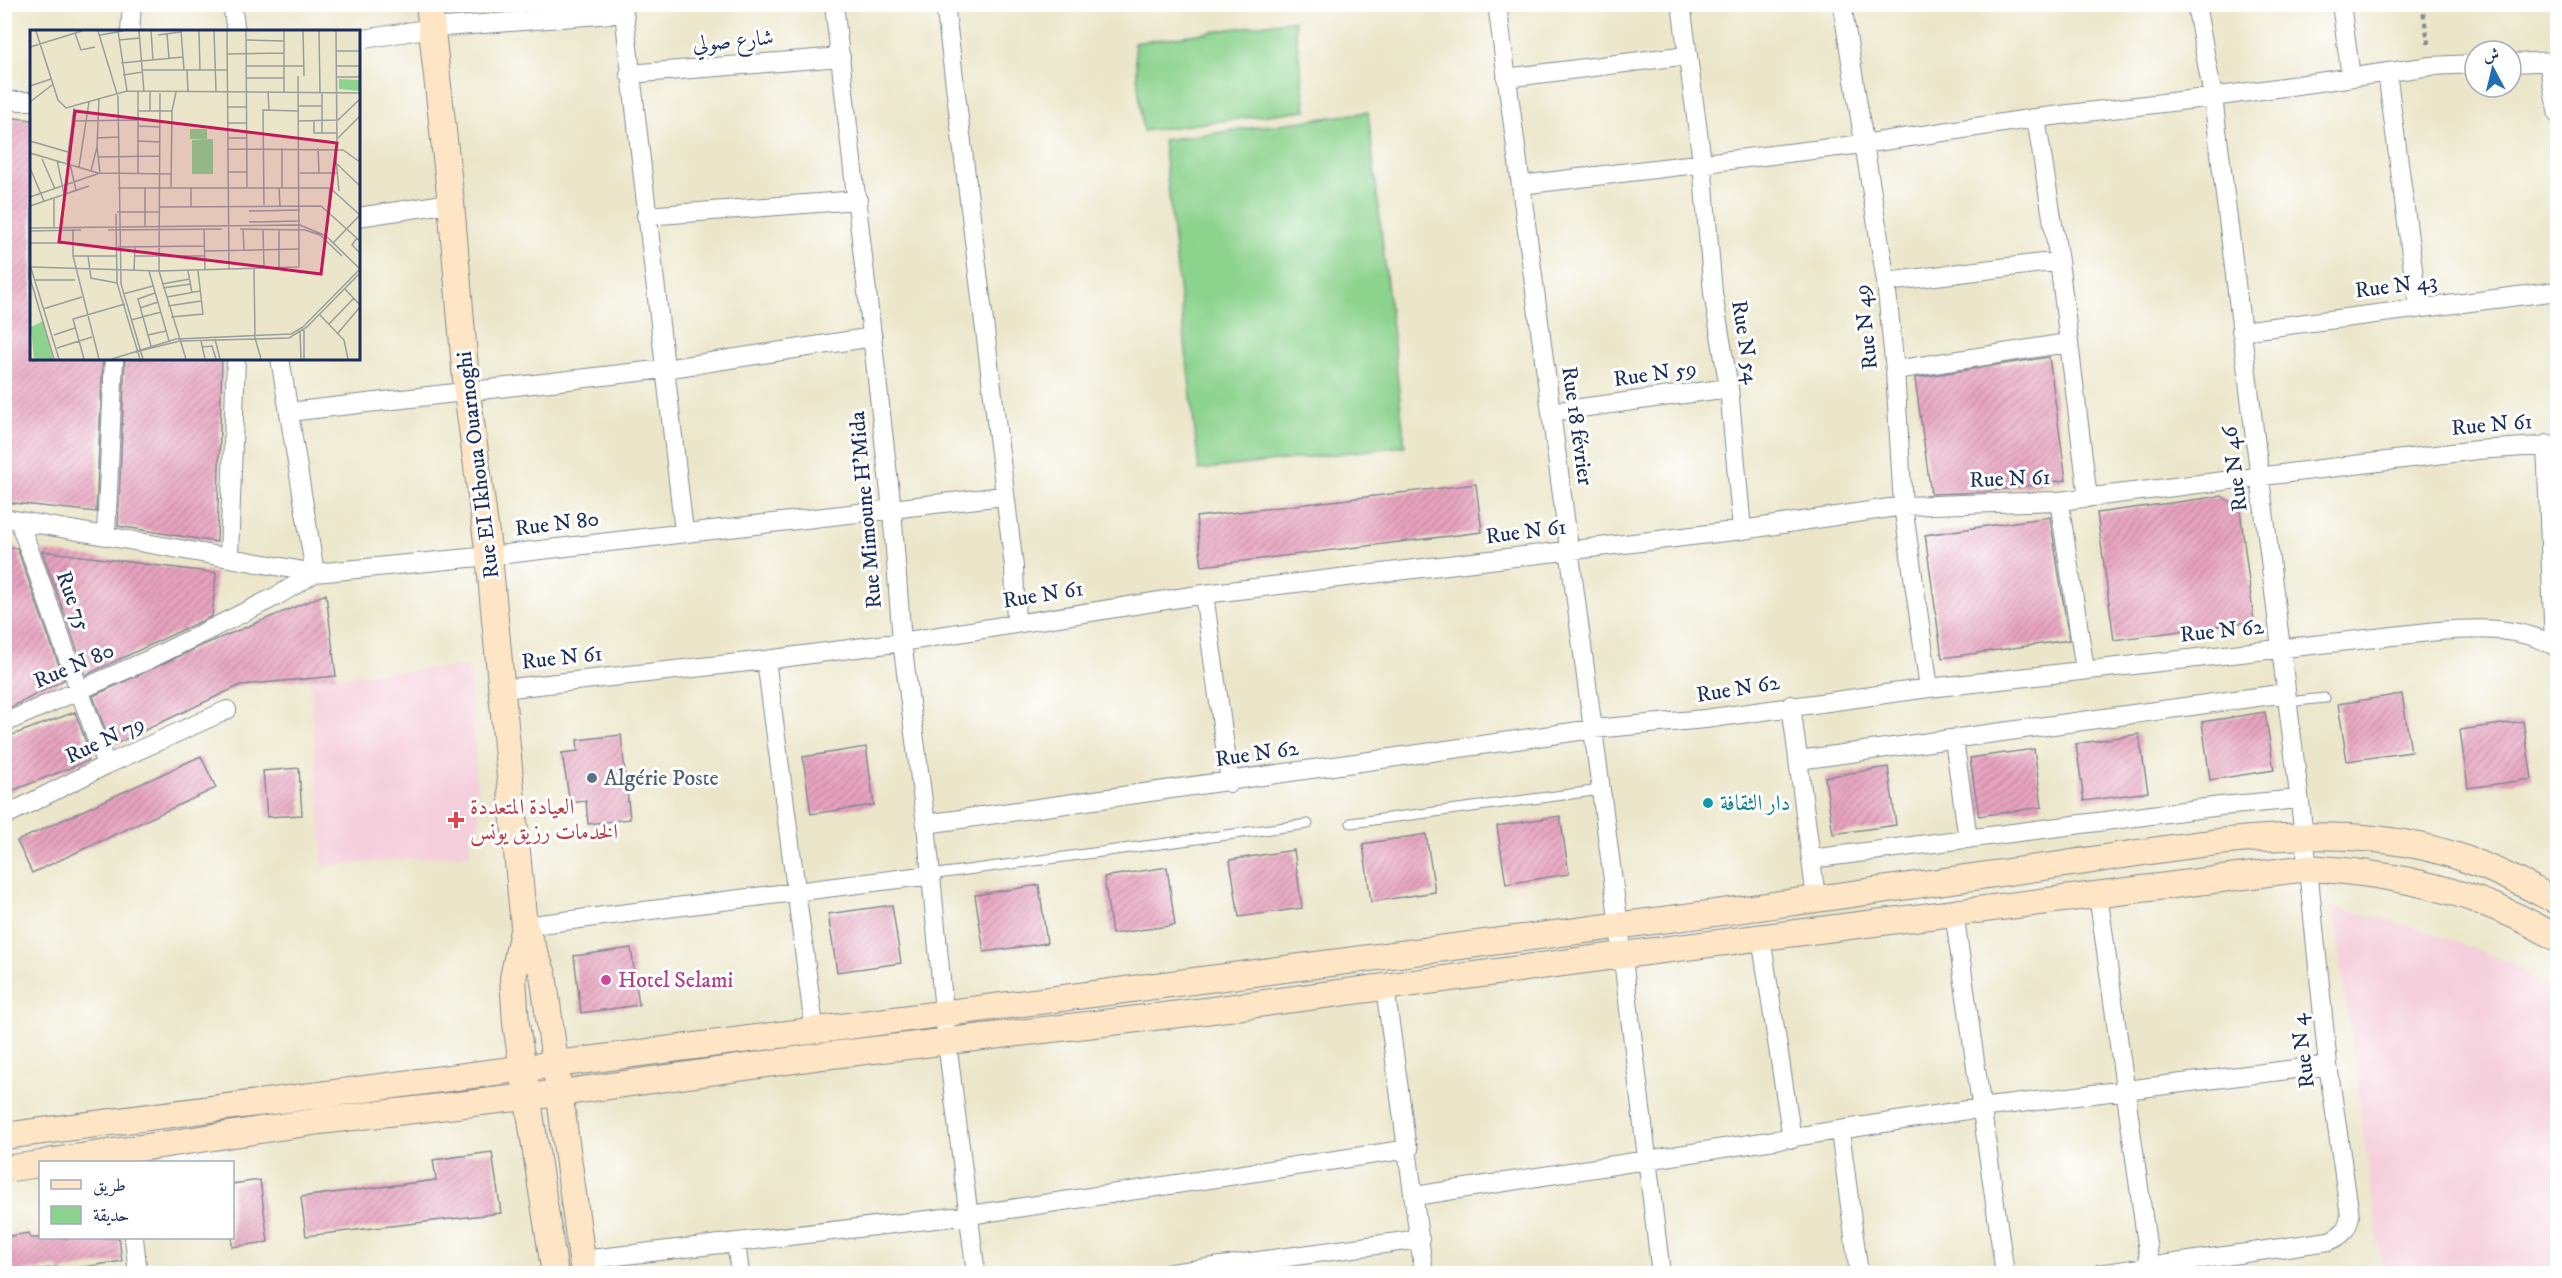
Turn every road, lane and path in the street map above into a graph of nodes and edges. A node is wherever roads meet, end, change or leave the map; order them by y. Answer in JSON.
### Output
{"nodes":[{"id":1,"x":132,"y":4,"type":"edge"},
{"id":2,"x":232,"y":4,"type":"edge"},
{"id":3,"x":834,"y":4,"type":"edge"},
{"id":4,"x":945,"y":4,"type":"edge"},
{"id":5,"x":1497,"y":4,"type":"edge"},
{"id":6,"x":1681,"y":4,"type":"edge"},
{"id":7,"x":1842,"y":4,"type":"edge"},
{"id":8,"x":2196,"y":4,"type":"edge"},
{"id":9,"x":2341,"y":4,"type":"edge"},
{"id":10,"x":2422,"y":4,"type":"edge"},
{"id":11,"x":623,"y":9,"type":"edge"},
{"id":12,"x":430,"y":16,"type":"edge"},
{"id":13,"x":130,"y":30,"type":"edge"},
{"id":14,"x":236,"y":30,"type":"edge"},
{"id":15,"x":360,"y":39,"type":"edge"},
{"id":16,"x":1688,"y":55,"type":"junction"},
{"id":17,"x":841,"y":57,"type":"junction"},
{"id":18,"x":2553,"y":61,"type":"edge"},
{"id":19,"x":2523,"y":62,"type":"edge"},
{"id":20,"x":2463,"y":65,"type":"edge"},
{"id":21,"x":2431,"y":66,"type":"junction"},
{"id":22,"x":2387,"y":72,"type":"junction"},
{"id":23,"x":629,"y":74,"type":"junction"},
{"id":24,"x":2351,"y":77,"type":"junction"},
{"id":25,"x":1506,"y":78,"type":"junction"},
{"id":26,"x":2213,"y":97,"type":"junction"},
{"id":27,"x":30,"y":100,"type":"edge"},
{"id":28,"x":4,"y":102,"type":"edge"},
{"id":29,"x":2558,"y":115,"type":"edge"},
{"id":30,"x":2036,"y":118,"type":"junction"},
{"id":31,"x":1863,"y":144,"type":"junction"},
{"id":32,"x":1702,"y":162,"type":"junction"},
{"id":33,"x":1521,"y":185,"type":"junction"},
{"id":34,"x":858,"y":200,"type":"junction"},
{"id":35,"x":452,"y":203,"type":"junction"},
{"id":36,"x":646,"y":216,"type":"junction"},
{"id":37,"x":360,"y":217,"type":"edge"},
{"id":38,"x":2059,"y":261,"type":"junction"},
{"id":39,"x":1886,"y":282,"type":"junction"},
{"id":40,"x":2558,"y":291,"type":"edge"},
{"id":41,"x":2418,"y":307,"type":"junction"},
{"id":42,"x":2241,"y":331,"type":"junction"},
{"id":43,"x":873,"y":337,"type":"junction"},
{"id":44,"x":2067,"y":343,"type":"junction"},
{"id":45,"x":114,"y":360,"type":"edge"},
{"id":46,"x":236,"y":360,"type":"edge"},
{"id":47,"x":280,"y":360,"type":"edge"},
{"id":48,"x":664,"y":369,"type":"junction"},
{"id":49,"x":1895,"y":370,"type":"junction"},
{"id":50,"x":1729,"y":388,"type":"junction"},
{"id":51,"x":467,"y":392,"type":"junction"},
{"id":52,"x":289,"y":412,"type":"junction"},
{"id":53,"x":1551,"y":412,"type":"junction"},
{"id":54,"x":2552,"y":445,"type":"edge"},
{"id":55,"x":2260,"y":476,"type":"junction"},
{"id":56,"x":1003,"y":496,"type":"junction"},
{"id":57,"x":2088,"y":498,"type":"junction"},
{"id":58,"x":2060,"y":501,"type":"junction"},
{"id":59,"x":1903,"y":506,"type":"junction"},
{"id":60,"x":892,"y":510,"type":"junction"},
{"id":61,"x":12,"y":519,"type":"edge"},
{"id":62,"x":1742,"y":530,"type":"junction"},
{"id":63,"x":684,"y":532,"type":"junction"},
{"id":64,"x":106,"y":534,"type":"junction"},
{"id":65,"x":1569,"y":552,"type":"junction"},
{"id":66,"x":229,"y":556,"type":"junction"},
{"id":67,"x":489,"y":556,"type":"junction"},
{"id":68,"x":315,"y":573,"type":"junction"},
{"id":69,"x":1204,"y":594,"type":"junction"},
{"id":70,"x":1016,"y":624,"type":"junction"},
{"id":71,"x":902,"y":642,"type":"junction"},
{"id":72,"x":2556,"y":645,"type":"edge"},
{"id":73,"x":2280,"y":649,"type":"junction"},
{"id":74,"x":766,"y":660,"type":"junction"},
{"id":75,"x":2085,"y":670,"type":"junction"},
{"id":76,"x":1929,"y":688,"type":"junction"},
{"id":77,"x":502,"y":689,"type":"junction"},
{"id":78,"x":79,"y":690,"type":"junction"},
{"id":79,"x":2287,"y":698,"type":"junction"},
{"id":80,"x":2325,"y":698,"type":"dead end"},
{"id":81,"x":1791,"y":705,"type":"junction"},
{"id":82,"x":227,"y":710,"type":"dead end"},
{"id":83,"x":4,"y":723,"type":"edge"},
{"id":84,"x":1593,"y":729,"type":"junction"},
{"id":85,"x":1954,"y":740,"type":"junction"},
{"id":86,"x":1799,"y":760,"type":"junction"},
{"id":87,"x":106,"y":765,"type":"junction"},
{"id":88,"x":1230,"y":783,"type":"junction"},
{"id":89,"x":1601,"y":790,"type":"junction"},
{"id":90,"x":2299,"y":799,"type":"junction"},
{"id":91,"x":4,"y":816,"type":"edge"},
{"id":92,"x":1351,"y":823,"type":"dead end"},
{"id":93,"x":926,"y":824,"type":"junction"},
{"id":94,"x":1308,"y":824,"type":"dead end"},
{"id":95,"x":2303,"y":836,"type":"junction"},
{"id":96,"x":1968,"y":839,"type":"junction"},
{"id":97,"x":1811,"y":859,"type":"junction"},
{"id":98,"x":2308,"y":868,"type":"junction"},
{"id":99,"x":930,"y":875,"type":"junction"},
{"id":100,"x":796,"y":890,"type":"junction"},
{"id":101,"x":2098,"y":894,"type":"junction"},
{"id":102,"x":1816,"y":898,"type":"junction"},
{"id":103,"x":2558,"y":902,"type":"edge"},
{"id":104,"x":1954,"y":912,"type":"junction"},
{"id":105,"x":524,"y":926,"type":"junction"},
{"id":106,"x":1619,"y":926,"type":"junction"},
{"id":107,"x":1761,"y":937,"type":"junction"},
{"id":108,"x":2558,"y":939,"type":"edge"},
{"id":109,"x":1623,"y":955,"type":"junction"},
{"id":110,"x":1385,"y":987,"type":"junction"},
{"id":111,"x":945,"y":1010,"type":"junction"},
{"id":112,"x":814,"y":1027,"type":"junction"},
{"id":113,"x":947,"y":1042,"type":"junction"},
{"id":114,"x":556,"y":1062,"type":"junction"},
{"id":115,"x":520,"y":1065,"type":"junction"},
{"id":116,"x":2328,"y":1065,"type":"junction"},
{"id":117,"x":2127,"y":1089,"type":"junction"},
{"id":118,"x":560,"y":1093,"type":"junction"},
{"id":119,"x":316,"y":1094,"type":"junction"},
{"id":120,"x":526,"y":1096,"type":"junction"},
{"id":121,"x":1980,"y":1108,"type":"junction"},
{"id":122,"x":120,"y":1120,"type":"junction"},
{"id":123,"x":320,"y":1121,"type":"junction"},
{"id":124,"x":1840,"y":1131,"type":"junction"},
{"id":125,"x":4,"y":1136,"type":"edge"},
{"id":126,"x":1792,"y":1139,"type":"junction"},
{"id":127,"x":1409,"y":1149,"type":"junction"},
{"id":128,"x":125,"y":1157,"type":"edge"},
{"id":129,"x":63,"y":1161,"type":"edge"},
{"id":130,"x":1647,"y":1161,"type":"junction"},
{"id":131,"x":39,"y":1164,"type":"edge"},
{"id":132,"x":4,"y":1169,"type":"edge"},
{"id":133,"x":1415,"y":1196,"type":"junction"},
{"id":134,"x":970,"y":1215,"type":"junction"},
{"id":135,"x":134,"y":1239,"type":"edge"},
{"id":136,"x":1420,"y":1239,"type":"junction"},
{"id":137,"x":736,"y":1242,"type":"junction"},
{"id":138,"x":2150,"y":1266,"type":"junction"},
{"id":139,"x":583,"y":1267,"type":"edge"},
{"id":140,"x":138,"y":1274,"type":"edge"},
{"id":141,"x":555,"y":1274,"type":"edge"},
{"id":142,"x":740,"y":1274,"type":"edge"},
{"id":143,"x":976,"y":1274,"type":"edge"},
{"id":144,"x":1163,"y":1274,"type":"edge"},
{"id":145,"x":1424,"y":1274,"type":"edge"},
{"id":146,"x":1661,"y":1274,"type":"edge"},
{"id":147,"x":1859,"y":1274,"type":"edge"},
{"id":148,"x":2005,"y":1274,"type":"edge"},
{"id":149,"x":2099,"y":1274,"type":"edge"}],
"edges":[{"from":1,"to":13,"type":"street"},
{"from":2,"to":14,"type":"street"},
{"from":3,"to":17,"type":"street","name":"Rue Mimoune H'Mida"},
{"from":4,"to":56,"type":"street"},
{"from":5,"to":25,"type":"street","name":"Rue 18 février"},
{"from":6,"to":16,"type":"street","name":"Rue N 54"},
{"from":7,"to":31,"type":"street","name":"Rue N 49"},
{"from":8,"to":26,"type":"street","name":"Rue N 46"},
{"from":9,"to":24,"type":"street"},
{"from":10,"to":21,"type":"path"},
{"from":11,"to":12,"type":"street"},
{"from":11,"to":23,"type":"street"},
{"from":12,"to":15,"type":"street"},
{"from":12,"to":35,"type":"main road","name":"Rue EI Ikhoua Ouarnoghi"},
{"from":16,"to":25,"type":"street"},
{"from":16,"to":32,"type":"street","name":"Rue N 54"},
{"from":17,"to":23,"type":"street","name":"شارع صولي"},
{"from":17,"to":34,"type":"street","name":"Rue Mimoune H'Mida"},
{"from":18,"to":19,"type":"street"},
{"from":18,"to":29,"type":"street"},
{"from":20,"to":21,"type":"street"},
{"from":21,"to":22,"type":"street"},
{"from":22,"to":24,"type":"street"},
{"from":22,"to":41,"type":"street"},
{"from":23,"to":36,"type":"street"},
{"from":24,"to":26,"type":"street"},
{"from":25,"to":33,"type":"street","name":"Rue 18 février"},
{"from":26,"to":30,"type":"street"},
{"from":26,"to":42,"type":"street","name":"Rue N 46"},
{"from":27,"to":28,"type":"street"},
{"from":30,"to":31,"type":"street"},
{"from":30,"to":38,"type":"street"},
{"from":31,"to":32,"type":"street"},
{"from":31,"to":39,"type":"street","name":"Rue N 49"},
{"from":32,"to":33,"type":"street"},
{"from":32,"to":50,"type":"street","name":"Rue N 54"},
{"from":33,"to":53,"type":"street","name":"Rue 18 février"},
{"from":34,"to":36,"type":"street"},
{"from":34,"to":43,"type":"street","name":"Rue Mimoune H'Mida"},
{"from":35,"to":37,"type":"street"},
{"from":35,"to":51,"type":"main road","name":"Rue EI Ikhoua Ouarnoghi"},
{"from":36,"to":48,"type":"street"},
{"from":38,"to":39,"type":"street"},
{"from":38,"to":44,"type":"street"},
{"from":39,"to":49,"type":"street","name":"Rue N 49"},
{"from":40,"to":41,"type":"street","name":"Rue N 43"},
{"from":41,"to":42,"type":"street","name":"Rue N 43"},
{"from":42,"to":55,"type":"street","name":"Rue N 46"},
{"from":43,"to":48,"type":"street"},
{"from":43,"to":60,"type":"street","name":"Rue Mimoune H'Mida"},
{"from":44,"to":49,"type":"street"},
{"from":44,"to":57,"type":"street"},
{"from":45,"to":64,"type":"street"},
{"from":46,"to":66,"type":"street"},
{"from":47,"to":52,"type":"street"},
{"from":48,"to":51,"type":"street"},
{"from":48,"to":63,"type":"street"},
{"from":49,"to":59,"type":"street","name":"Rue N 49"},
{"from":50,"to":53,"type":"street","name":"Rue N 59"},
{"from":50,"to":62,"type":"street","name":"Rue N 54"},
{"from":51,"to":52,"type":"street"},
{"from":51,"to":67,"type":"main road","name":"Rue EI Ikhoua Ouarnoghi"},
{"from":52,"to":68,"type":"street"},
{"from":53,"to":65,"type":"street","name":"Rue 18 février"},
{"from":54,"to":55,"type":"street","name":"Rue N 61"},
{"from":54,"to":72,"type":"street"},
{"from":55,"to":57,"type":"street","name":"Rue N 61"},
{"from":55,"to":73,"type":"street","name":"Rue N 46"},
{"from":56,"to":60,"type":"street","name":"Rue N 80"},
{"from":56,"to":70,"type":"street"},
{"from":57,"to":58,"type":"street","name":"Rue N 61"},
{"from":58,"to":59,"type":"street","name":"Rue N 61"},
{"from":58,"to":75,"type":"street"},
{"from":59,"to":62,"type":"street","name":"Rue N 61"},
{"from":59,"to":76,"type":"street","name":"Rue N 49"},
{"from":60,"to":63,"type":"street","name":"Rue N 80"},
{"from":60,"to":71,"type":"street","name":"Rue Mimoune H'Mida"},
{"from":61,"to":64,"type":"street"},
{"from":61,"to":78,"type":"street","name":"Rue 75"},
{"from":62,"to":65,"type":"street","name":"Rue N 61"},
{"from":63,"to":67,"type":"street","name":"Rue N 80"},
{"from":64,"to":66,"type":"street"},
{"from":65,"to":69,"type":"street","name":"Rue N 61"},
{"from":65,"to":84,"type":"street","name":"Rue 18 février"},
{"from":66,"to":68,"type":"street"},
{"from":67,"to":68,"type":"street","name":"Rue N 80"},
{"from":67,"to":77,"type":"main road","name":"Rue EI Ikhoua Ouarnoghi"},
{"from":68,"to":78,"type":"street","name":"Rue N 80"},
{"from":69,"to":70,"type":"street","name":"Rue N 61"},
{"from":69,"to":88,"type":"street"},
{"from":70,"to":71,"type":"street","name":"Rue N 61"},
{"from":71,"to":74,"type":"street","name":"Rue N 61"},
{"from":71,"to":93,"type":"street","name":"Rue Mimoune H'Mida"},
{"from":72,"to":73,"type":"street","name":"Rue N 62"},
{"from":73,"to":75,"type":"street","name":"Rue N 62"},
{"from":73,"to":79,"type":"street","name":"Rue N 46"},
{"from":74,"to":77,"type":"street","name":"Rue N 61"},
{"from":74,"to":100,"type":"street"},
{"from":75,"to":76,"type":"street","name":"Rue N 62"},
{"from":76,"to":81,"type":"street","name":"Rue N 62"},
{"from":77,"to":105,"type":"main road","name":"Rue EI Ikhoua Ouarnoghi"},
{"from":78,"to":83,"type":"street","name":"Rue N 80"},
{"from":78,"to":87,"type":"street","name":"Rue 75"},
{"from":79,"to":80,"type":"lane"},
{"from":79,"to":85,"type":"street"},
{"from":79,"to":90,"type":"street","name":"Rue N 46"},
{"from":81,"to":84,"type":"street","name":"Rue N 62"},
{"from":81,"to":86,"type":"street"},
{"from":82,"to":87,"type":"street","name":"Rue N 79"},
{"from":84,"to":88,"type":"street","name":"Rue N 62"},
{"from":84,"to":89,"type":"street","name":"Rue 18 février"},
{"from":85,"to":86,"type":"street"},
{"from":85,"to":96,"type":"street"},
{"from":86,"to":97,"type":"street"},
{"from":87,"to":91,"type":"street","name":"Rue N 79"},
{"from":88,"to":93,"type":"street","name":"Rue N 62"},
{"from":89,"to":92,"type":"lane"},
{"from":89,"to":106,"type":"street","name":"Rue 18 février"},
{"from":90,"to":95,"type":"street","name":"Rue N 46"},
{"from":90,"to":96,"type":"street"},
{"from":93,"to":99,"type":"street","name":"Rue Mimoune H'Mida"},
{"from":94,"to":99,"type":"lane"},
{"from":95,"to":98,"type":"street","name":"Rue N 4"},
{"from":95,"to":102,"type":"main road"},
{"from":95,"to":103,"type":"main road"},
{"from":96,"to":97,"type":"street"},
{"from":97,"to":102,"type":"street"},
{"from":98,"to":101,"type":"main road"},
{"from":98,"to":108,"type":"main road"},
{"from":98,"to":116,"type":"street","name":"Rue N 4"},
{"from":99,"to":100,"type":"street"},
{"from":99,"to":111,"type":"street","name":"Rue Mimoune H'Mida"},
{"from":100,"to":105,"type":"street"},
{"from":100,"to":112,"type":"street"},
{"from":101,"to":104,"type":"main road"},
{"from":101,"to":117,"type":"street"},
{"from":102,"to":106,"type":"main road"},
{"from":104,"to":107,"type":"main road"},
{"from":104,"to":121,"type":"street"},
{"from":105,"to":114,"type":"main road"},
{"from":105,"to":115,"type":"main road"},
{"from":106,"to":109,"type":"street","name":"Rue 18 février"},
{"from":106,"to":111,"type":"main road"},
{"from":107,"to":109,"type":"main road"},
{"from":107,"to":126,"type":"street"},
{"from":109,"to":110,"type":"main road"},
{"from":109,"to":130,"type":"street","name":"Rue 18 février"},
{"from":110,"to":113,"type":"main road"},
{"from":110,"to":127,"type":"street"},
{"from":111,"to":112,"type":"main road"},
{"from":111,"to":113,"type":"street","name":"Rue Mimoune H'Mida"},
{"from":112,"to":114,"type":"main road"},
{"from":113,"to":118,"type":"main road"},
{"from":113,"to":134,"type":"street","name":"Rue Mimoune H'Mida"},
{"from":114,"to":115,"type":"main road"},
{"from":114,"to":118,"type":"main road"},
{"from":115,"to":119,"type":"main road"},
{"from":115,"to":120,"type":"main road"},
{"from":116,"to":117,"type":"street"},
{"from":116,"to":138,"type":"street","name":"Rue N 4"},
{"from":117,"to":121,"type":"street"},
{"from":117,"to":138,"type":"street"},
{"from":118,"to":120,"type":"main road"},
{"from":118,"to":139,"type":"main road"},
{"from":119,"to":122,"type":"main road"},
{"from":119,"to":123,"type":"main road"},
{"from":120,"to":123,"type":"main road"},
{"from":120,"to":141,"type":"main road"},
{"from":121,"to":124,"type":"street"},
{"from":121,"to":148,"type":"street"},
{"from":122,"to":125,"type":"main road"},
{"from":122,"to":128,"type":"street"},
{"from":123,"to":128,"type":"main road"},
{"from":124,"to":126,"type":"street"},
{"from":124,"to":147,"type":"street"},
{"from":126,"to":130,"type":"street"},
{"from":127,"to":133,"type":"street"},
{"from":127,"to":134,"type":"street"},
{"from":128,"to":129,"type":"main road"},
{"from":130,"to":133,"type":"street"},
{"from":130,"to":146,"type":"street","name":"Rue 18 février"},
{"from":131,"to":132,"type":"main road"},
{"from":133,"to":136,"type":"street"},
{"from":134,"to":137,"type":"street"},
{"from":134,"to":143,"type":"street","name":"Rue Mimoune H'Mida"},
{"from":135,"to":140,"type":"street"},
{"from":136,"to":144,"type":"street"},
{"from":136,"to":145,"type":"street"},
{"from":137,"to":139,"type":"street"},
{"from":137,"to":142,"type":"street"},
{"from":138,"to":149,"type":"street"}]}
